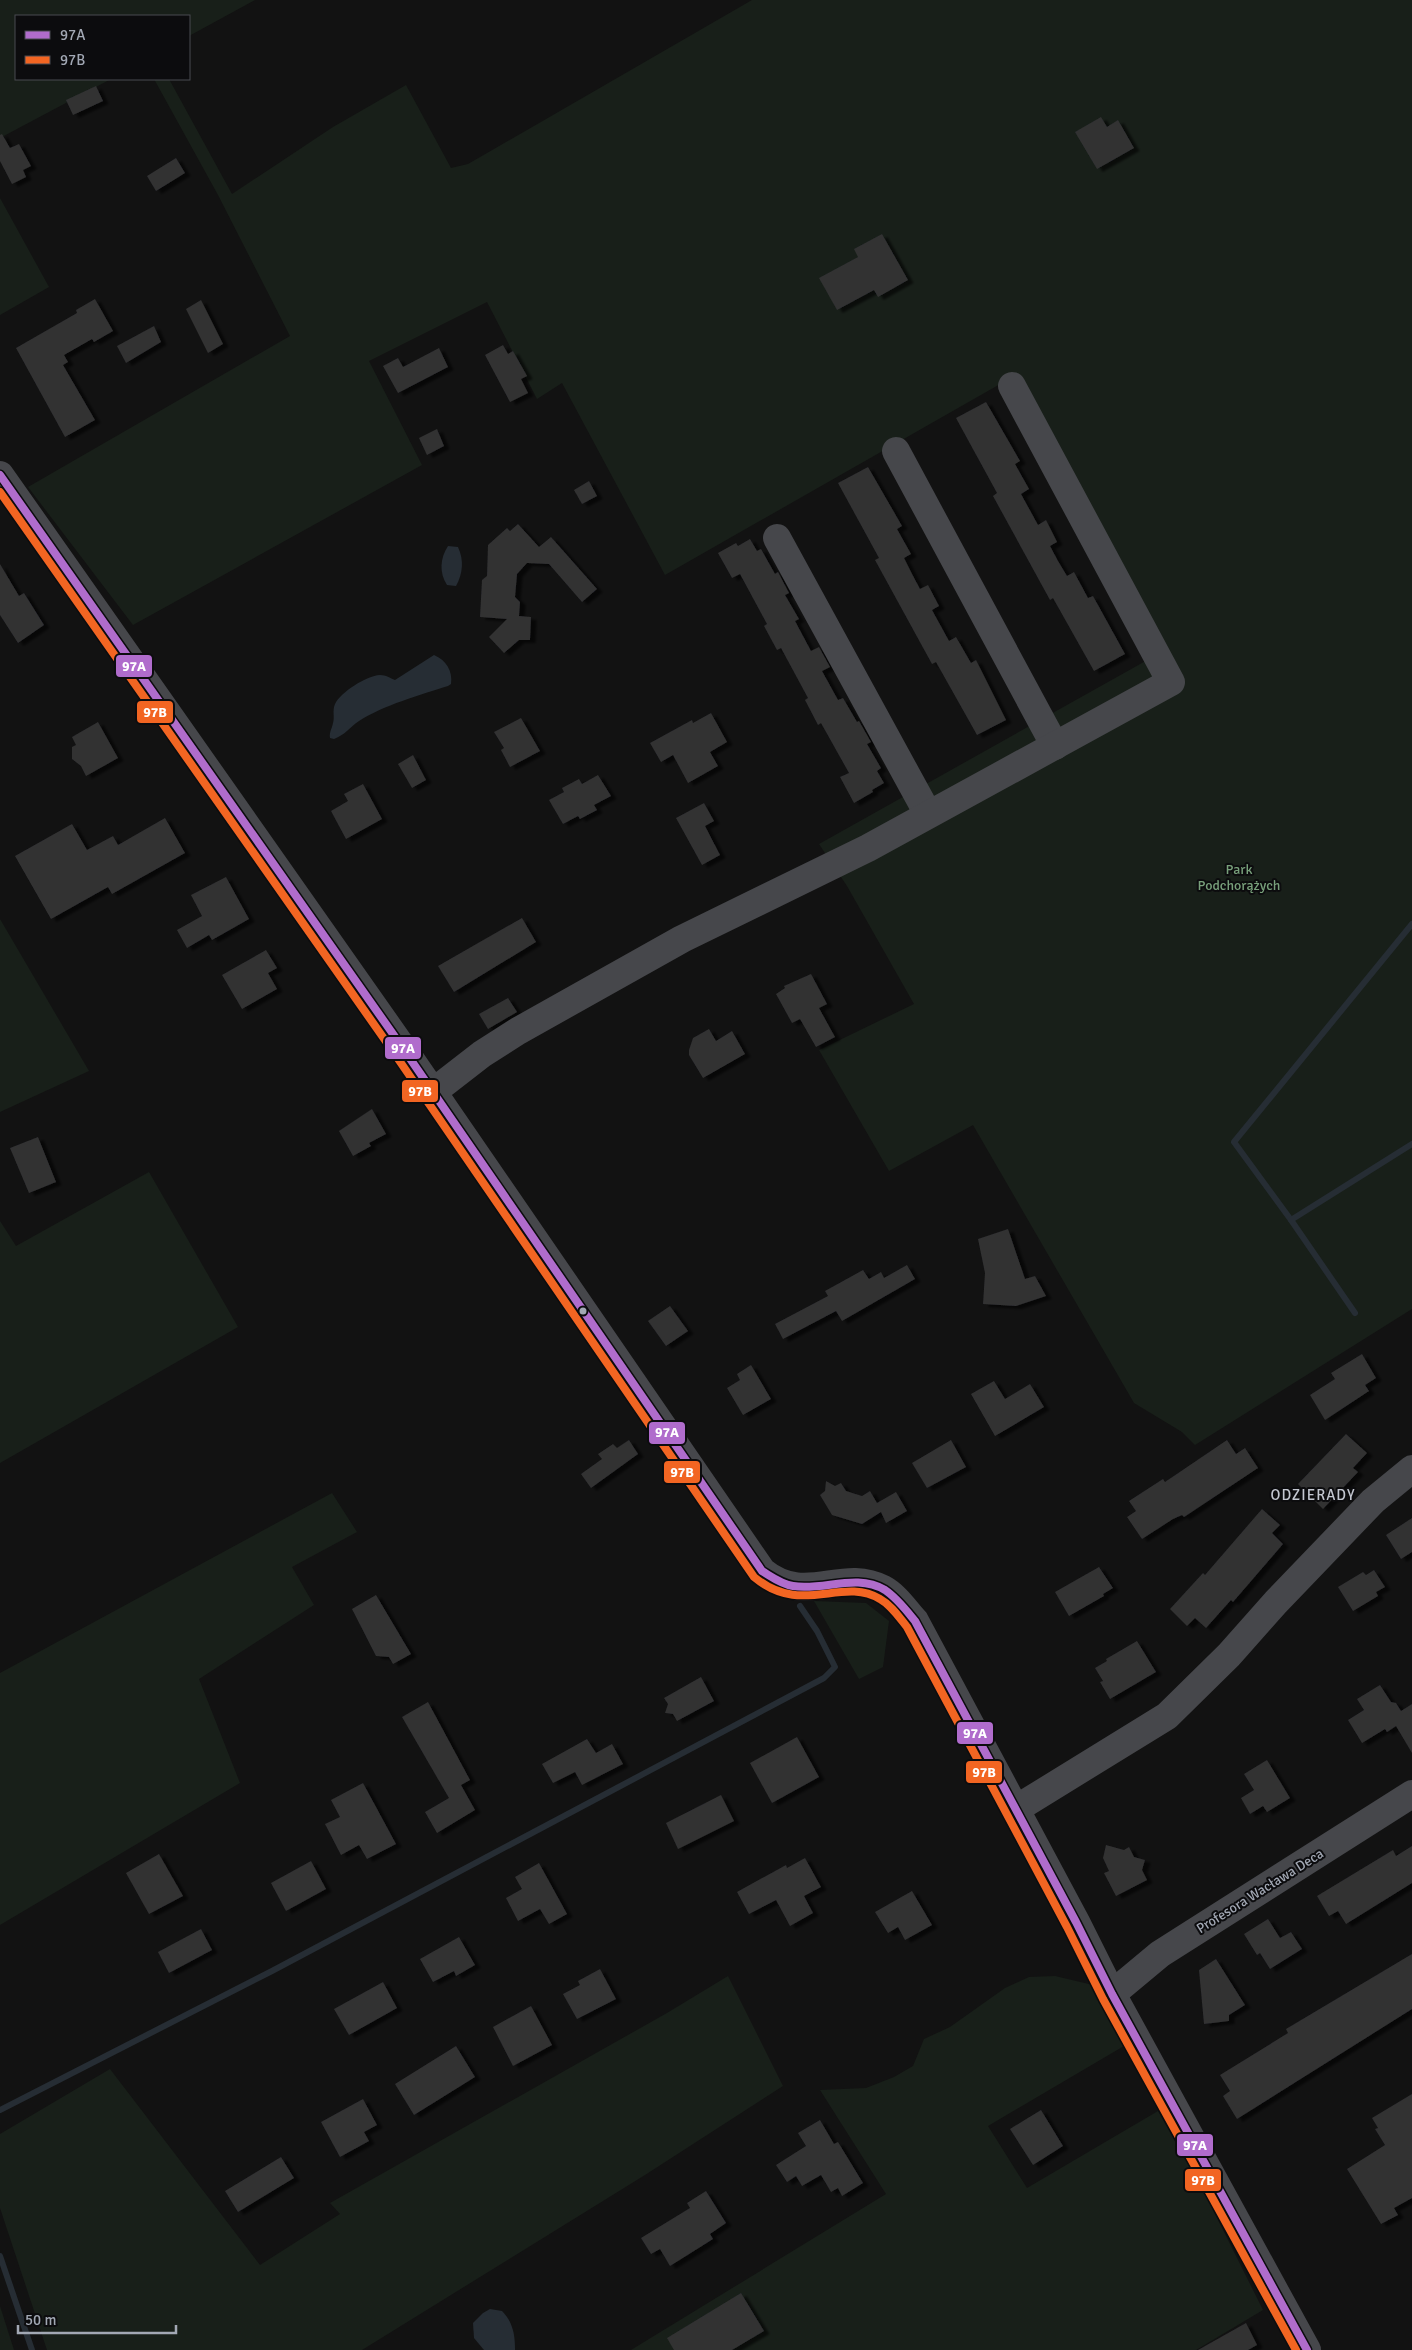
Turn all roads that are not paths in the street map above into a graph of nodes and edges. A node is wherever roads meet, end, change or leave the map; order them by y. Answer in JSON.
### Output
{"nodes":[{"id":1,"x":1012,"y":386,"type":"dead end"},
{"id":2,"x":896,"y":451,"type":"dead end"},
{"id":3,"x":0,"y":475,"type":"edge"},
{"id":4,"x":778,"y":538,"type":"dead end"},
{"id":5,"x":1055,"y":746,"type":"junction"},
{"id":6,"x":928,"y":814,"type":"junction"},
{"id":7,"x":433,"y":1092,"type":"junction"},
{"id":8,"x":1412,"y":1469,"type":"edge"},
{"id":9,"x":1412,"y":1794,"type":"edge"},
{"id":10,"x":1016,"y":1809,"type":"junction"},
{"id":11,"x":1112,"y":1994,"type":"junction"},
{"id":12,"x":1307,"y":2350,"type":"edge"}],
"edges":[{"from":1,"to":5,"type":"street"},
{"from":2,"to":5,"type":"street"},
{"from":3,"to":7,"type":"street"},
{"from":4,"to":6,"type":"street"},
{"from":5,"to":6,"type":"street"},
{"from":6,"to":7,"type":"street"},
{"from":7,"to":10,"type":"street"},
{"from":8,"to":10,"type":"street"},
{"from":9,"to":11,"type":"street","name":"Profesora Wacława Deca"},
{"from":10,"to":11,"type":"street"},
{"from":11,"to":12,"type":"street"}]}
